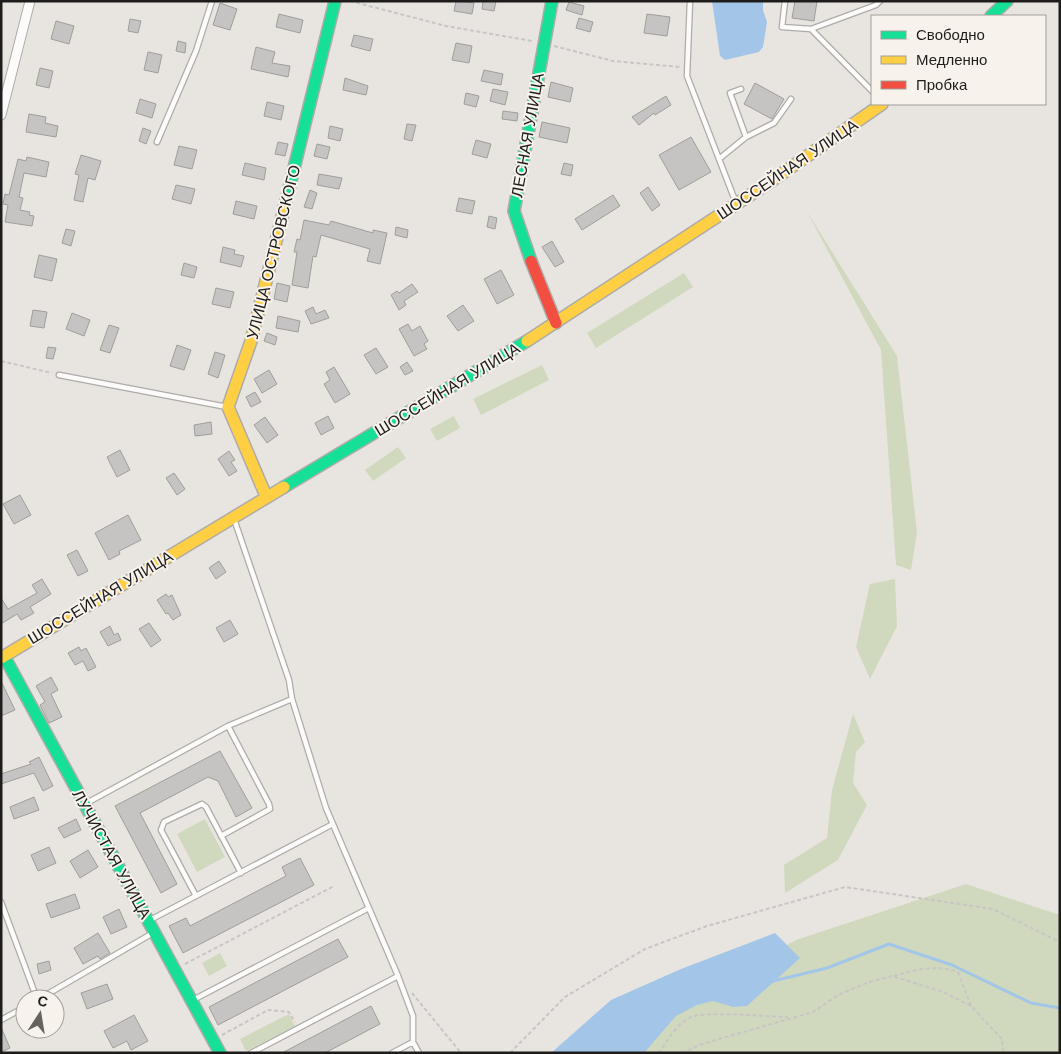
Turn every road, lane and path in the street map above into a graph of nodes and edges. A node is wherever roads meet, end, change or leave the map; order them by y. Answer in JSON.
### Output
{"nodes":[{"id":1,"x":30,"y":1,"type":"edge"},
{"id":2,"x":212,"y":1,"type":"edge"},
{"id":3,"x":335,"y":1,"type":"edge"},
{"id":4,"x":350,"y":1,"type":"edge"},
{"id":5,"x":552,"y":1,"type":"edge"},
{"id":6,"x":690,"y":1,"type":"edge"},
{"id":7,"x":785,"y":1,"type":"edge"},
{"id":8,"x":880,"y":1,"type":"edge"},
{"id":9,"x":1007,"y":1,"type":"edge"},
{"id":10,"x":993,"y":15,"type":"edge"},
{"id":11,"x":811,"y":29,"type":"junction"},
{"id":12,"x":543,"y":43,"type":"junction"},
{"id":13,"x":687,"y":76,"type":"junction"},
{"id":14,"x":741,"y":90,"type":"dead end"},
{"id":15,"x":871,"y":90,"type":"edge"},
{"id":16,"x":791,"y":99,"type":"dead end"},
{"id":17,"x":881,"y":105,"type":"edge"},
{"id":18,"x":1,"y":114,"type":"edge"},
{"id":19,"x":746,"y":137,"type":"junction"},
{"id":20,"x":156,"y":142,"type":"dead end"},
{"id":21,"x":719,"y":159,"type":"junction"},
{"id":22,"x":737,"y":204,"type":"junction"},
{"id":23,"x":556,"y":323,"type":"junction"},
{"id":24,"x":1,"y":361,"type":"edge"},
{"id":25,"x":59,"y":375,"type":"joint"},
{"id":26,"x":228,"y":407,"type":"junction"},
{"id":27,"x":266,"y":496,"type":"junction"},
{"id":28,"x":233,"y":516,"type":"junction"},
{"id":29,"x":3,"y":657,"type":"edge"},
{"id":30,"x":292,"y":699,"type":"junction"},
{"id":31,"x":228,"y":726,"type":"junction"},
{"id":32,"x":85,"y":804,"type":"junction"},
{"id":33,"x":333,"y":824,"type":"junction"},
{"id":34,"x":221,"y":836,"type":"junction"},
{"id":35,"x":241,"y":873,"type":"junction"},
{"id":36,"x":334,"y":886,"type":"dead end"},
{"id":37,"x":196,"y":896,"type":"junction"},
{"id":38,"x":1,"y":902,"type":"edge"},
{"id":39,"x":369,"y":908,"type":"junction"},
{"id":40,"x":148,"y":921,"type":"junction"},
{"id":41,"x":155,"y":933,"type":"junction"},
{"id":42,"x":1060,"y":942,"type":"edge"},
{"id":43,"x":175,"y":970,"type":"junction"},
{"id":44,"x":398,"y":976,"type":"junction"},
{"id":45,"x":892,"y":976,"type":"junction"},
{"id":46,"x":34,"y":989,"type":"edge"},
{"id":47,"x":56,"y":989,"type":"edge"},
{"id":48,"x":410,"y":990,"type":"dead end"},
{"id":49,"x":192,"y":1000,"type":"junction"},
{"id":50,"x":971,"y":1006,"type":"junction"},
{"id":51,"x":15,"y":1012,"type":"edge"},
{"id":52,"x":791,"y":1017,"type":"junction"},
{"id":53,"x":1,"y":1020,"type":"edge"},
{"id":54,"x":298,"y":1028,"type":"junction"},
{"id":55,"x":213,"y":1040,"type":"junction"},
{"id":56,"x":413,"y":1042,"type":"junction"},
{"id":57,"x":220,"y":1053,"type":"edge"},
{"id":58,"x":251,"y":1053,"type":"edge"},
{"id":59,"x":392,"y":1053,"type":"edge"},
{"id":60,"x":419,"y":1053,"type":"edge"},
{"id":61,"x":461,"y":1053,"type":"edge"},
{"id":62,"x":510,"y":1053,"type":"edge"},
{"id":63,"x":659,"y":1053,"type":"edge"},
{"id":64,"x":682,"y":1053,"type":"edge"},
{"id":65,"x":1003,"y":1053,"type":"edge"}],
"edges":[{"from":1,"to":18,"type":"street"},
{"from":2,"to":20,"type":"lane"},
{"from":3,"to":26,"type":"street","name":"УЛИЦА ОСТРОВСКОГО"},
{"from":4,"to":12,"type":"path"},
{"from":5,"to":12,"type":"street","name":"ЛЕСНАЯ УЛИЦА"},
{"from":6,"to":13,"type":"lane"},
{"from":7,"to":11,"type":"lane"},
{"from":8,"to":11,"type":"lane"},
{"from":9,"to":10,"type":"street"},
{"from":11,"to":15,"type":"lane"},
{"from":12,"to":13,"type":"path"},
{"from":12,"to":23,"type":"street","name":"ЛЕСНАЯ УЛИЦА"},
{"from":13,"to":21,"type":"lane"},
{"from":14,"to":19,"type":"lane"},
{"from":16,"to":19,"type":"lane"},
{"from":17,"to":22,"type":"street","name":"ШОССЕЙНАЯ УЛИЦА"},
{"from":19,"to":21,"type":"lane"},
{"from":21,"to":22,"type":"lane"},
{"from":22,"to":23,"type":"street","name":"ШОССЕЙНАЯ УЛИЦА"},
{"from":23,"to":27,"type":"street","name":"ШОССЕЙНАЯ УЛИЦА"},
{"from":24,"to":25,"type":"path"},
{"from":25,"to":26,"type":"lane"},
{"from":26,"to":27,"type":"street"},
{"from":27,"to":28,"type":"street","name":"ШОССЕЙНАЯ УЛИЦА"},
{"from":28,"to":29,"type":"street","name":"ШОССЕЙНАЯ УЛИЦА"},
{"from":28,"to":30,"type":"lane"},
{"from":29,"to":32,"type":"street","name":"ЛУЧИСТАЯ УЛИЦА"},
{"from":30,"to":31,"type":"lane"},
{"from":30,"to":33,"type":"lane"},
{"from":31,"to":32,"type":"lane"},
{"from":31,"to":34,"type":"lane"},
{"from":32,"to":40,"type":"street","name":"ЛУЧИСТАЯ УЛИЦА"},
{"from":33,"to":35,"type":"lane"},
{"from":33,"to":39,"type":"lane"},
{"from":34,"to":35,"type":"lane"},
{"from":34,"to":37,"type":"lane"},
{"from":35,"to":37,"type":"lane"},
{"from":36,"to":43,"type":"path"},
{"from":37,"to":40,"type":"lane"},
{"from":38,"to":46,"type":"lane"},
{"from":39,"to":44,"type":"lane"},
{"from":39,"to":49,"type":"lane"},
{"from":40,"to":41,"type":"street","name":"ЛУЧИСТАЯ УЛИЦА"},
{"from":41,"to":43,"type":"street","name":"ЛУЧИСТАЯ УЛИЦА"},
{"from":41,"to":47,"type":"lane"},
{"from":42,"to":62,"type":"path"},
{"from":43,"to":49,"type":"street","name":"ЛУЧИСТАЯ УЛИЦА"},
{"from":44,"to":54,"type":"lane"},
{"from":44,"to":56,"type":"lane"},
{"from":45,"to":50,"type":"path"},
{"from":45,"to":50,"type":"path"},
{"from":45,"to":52,"type":"path"},
{"from":48,"to":61,"type":"path"},
{"from":49,"to":55,"type":"street","name":"ЛУЧИСТАЯ УЛИЦА"},
{"from":50,"to":65,"type":"path"},
{"from":51,"to":53,"type":"lane"},
{"from":52,"to":63,"type":"path"},
{"from":52,"to":64,"type":"path"},
{"from":54,"to":55,"type":"path"},
{"from":54,"to":58,"type":"lane"},
{"from":55,"to":57,"type":"street","name":"ЛУЧИСТАЯ УЛИЦА"},
{"from":56,"to":59,"type":"lane"},
{"from":56,"to":60,"type":"lane"}]}
